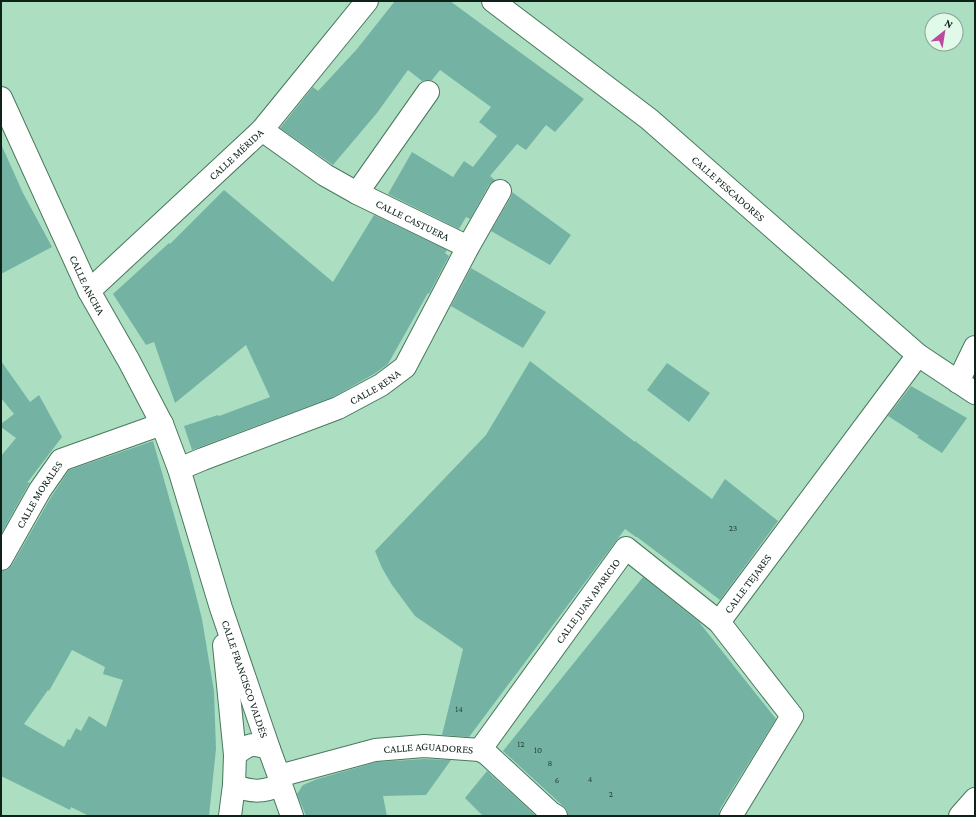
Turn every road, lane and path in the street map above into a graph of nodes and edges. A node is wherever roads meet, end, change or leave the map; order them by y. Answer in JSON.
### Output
{"nodes":[{"id":1,"x":367,"y":1,"type":"edge"},
{"id":2,"x":493,"y":1,"type":"edge"},
{"id":3,"x":428,"y":92,"type":"dead end"},
{"id":4,"x":1,"y":98,"type":"edge"},
{"id":5,"x":262,"y":130,"type":"junction"},
{"id":6,"x":500,"y":191,"type":"dead end"},
{"id":7,"x":356,"y":193,"type":"junction"},
{"id":8,"x":468,"y":247,"type":"junction"},
{"id":9,"x":89,"y":291,"type":"junction"},
{"id":10,"x":975,"y":347,"type":"edge"},
{"id":11,"x":918,"y":355,"type":"junction"},
{"id":12,"x":966,"y":388,"type":"edge"},
{"id":13,"x":162,"y":424,"type":"junction"},
{"id":14,"x":180,"y":470,"type":"junction"},
{"id":15,"x":1,"y":559,"type":"edge"},
{"id":16,"x":221,"y":608,"type":"junction"},
{"id":17,"x":719,"y":622,"type":"junction"},
{"id":18,"x":269,"y":749,"type":"junction"},
{"id":19,"x":480,"y":750,"type":"junction"},
{"id":20,"x":235,"y":755,"type":"junction"},
{"id":21,"x":280,"y":780,"type":"junction"},
{"id":22,"x":234,"y":785,"type":"junction"},
{"id":23,"x":975,"y":799,"type":"edge"},
{"id":24,"x":551,"y":815,"type":"edge"},
{"id":25,"x":230,"y":816,"type":"edge"},
{"id":26,"x":292,"y":816,"type":"edge"},
{"id":27,"x":731,"y":816,"type":"edge"},
{"id":28,"x":960,"y":816,"type":"edge"}],
"edges":[{"from":1,"to":5,"type":"street","name":"CALLE MÉRIDA"},
{"from":2,"to":11,"type":"street","name":"CALLE PESCADORES"},
{"from":3,"to":7,"type":"street"},
{"from":4,"to":9,"type":"street","name":"CALLE ANCHA"},
{"from":5,"to":7,"type":"street","name":"CALLE CASTUERA"},
{"from":5,"to":9,"type":"street","name":"CALLE MÉRIDA"},
{"from":6,"to":8,"type":"street","name":"CALLE RENA"},
{"from":7,"to":8,"type":"street","name":"CALLE CASTUERA"},
{"from":8,"to":14,"type":"street","name":"CALLE RENA"},
{"from":9,"to":13,"type":"street","name":"CALLE ANCHA"},
{"from":10,"to":12,"type":"street"},
{"from":11,"to":12,"type":"street","name":"CALLE PESCADORES"},
{"from":11,"to":17,"type":"street","name":"CALLE TEJARES"},
{"from":13,"to":14,"type":"street","name":"CALLE ANCHA"},
{"from":13,"to":15,"type":"street","name":"CALLE MORALES"},
{"from":14,"to":16,"type":"street","name":"CALLE FRANCISCO VALDÉS"},
{"from":16,"to":18,"type":"street","name":"CALLE FRANCISCO VALDÉS"},
{"from":16,"to":20,"type":"street","name":"CALLE FRANCISCO VALDÉS"},
{"from":17,"to":19,"type":"street","name":"CALLE JUAN APARICIO"},
{"from":17,"to":27,"type":"street","name":"CALLE TEJARES"},
{"from":18,"to":20,"type":"street"},
{"from":18,"to":21,"type":"street"},
{"from":19,"to":21,"type":"street","name":"CALLE AGUADORES"},
{"from":19,"to":24,"type":"street","name":"CALLE AGUADORES"},
{"from":20,"to":22,"type":"street"},
{"from":21,"to":22,"type":"street"},
{"from":21,"to":26,"type":"street"},
{"from":22,"to":25,"type":"street"},
{"from":23,"to":28,"type":"street"}]}
